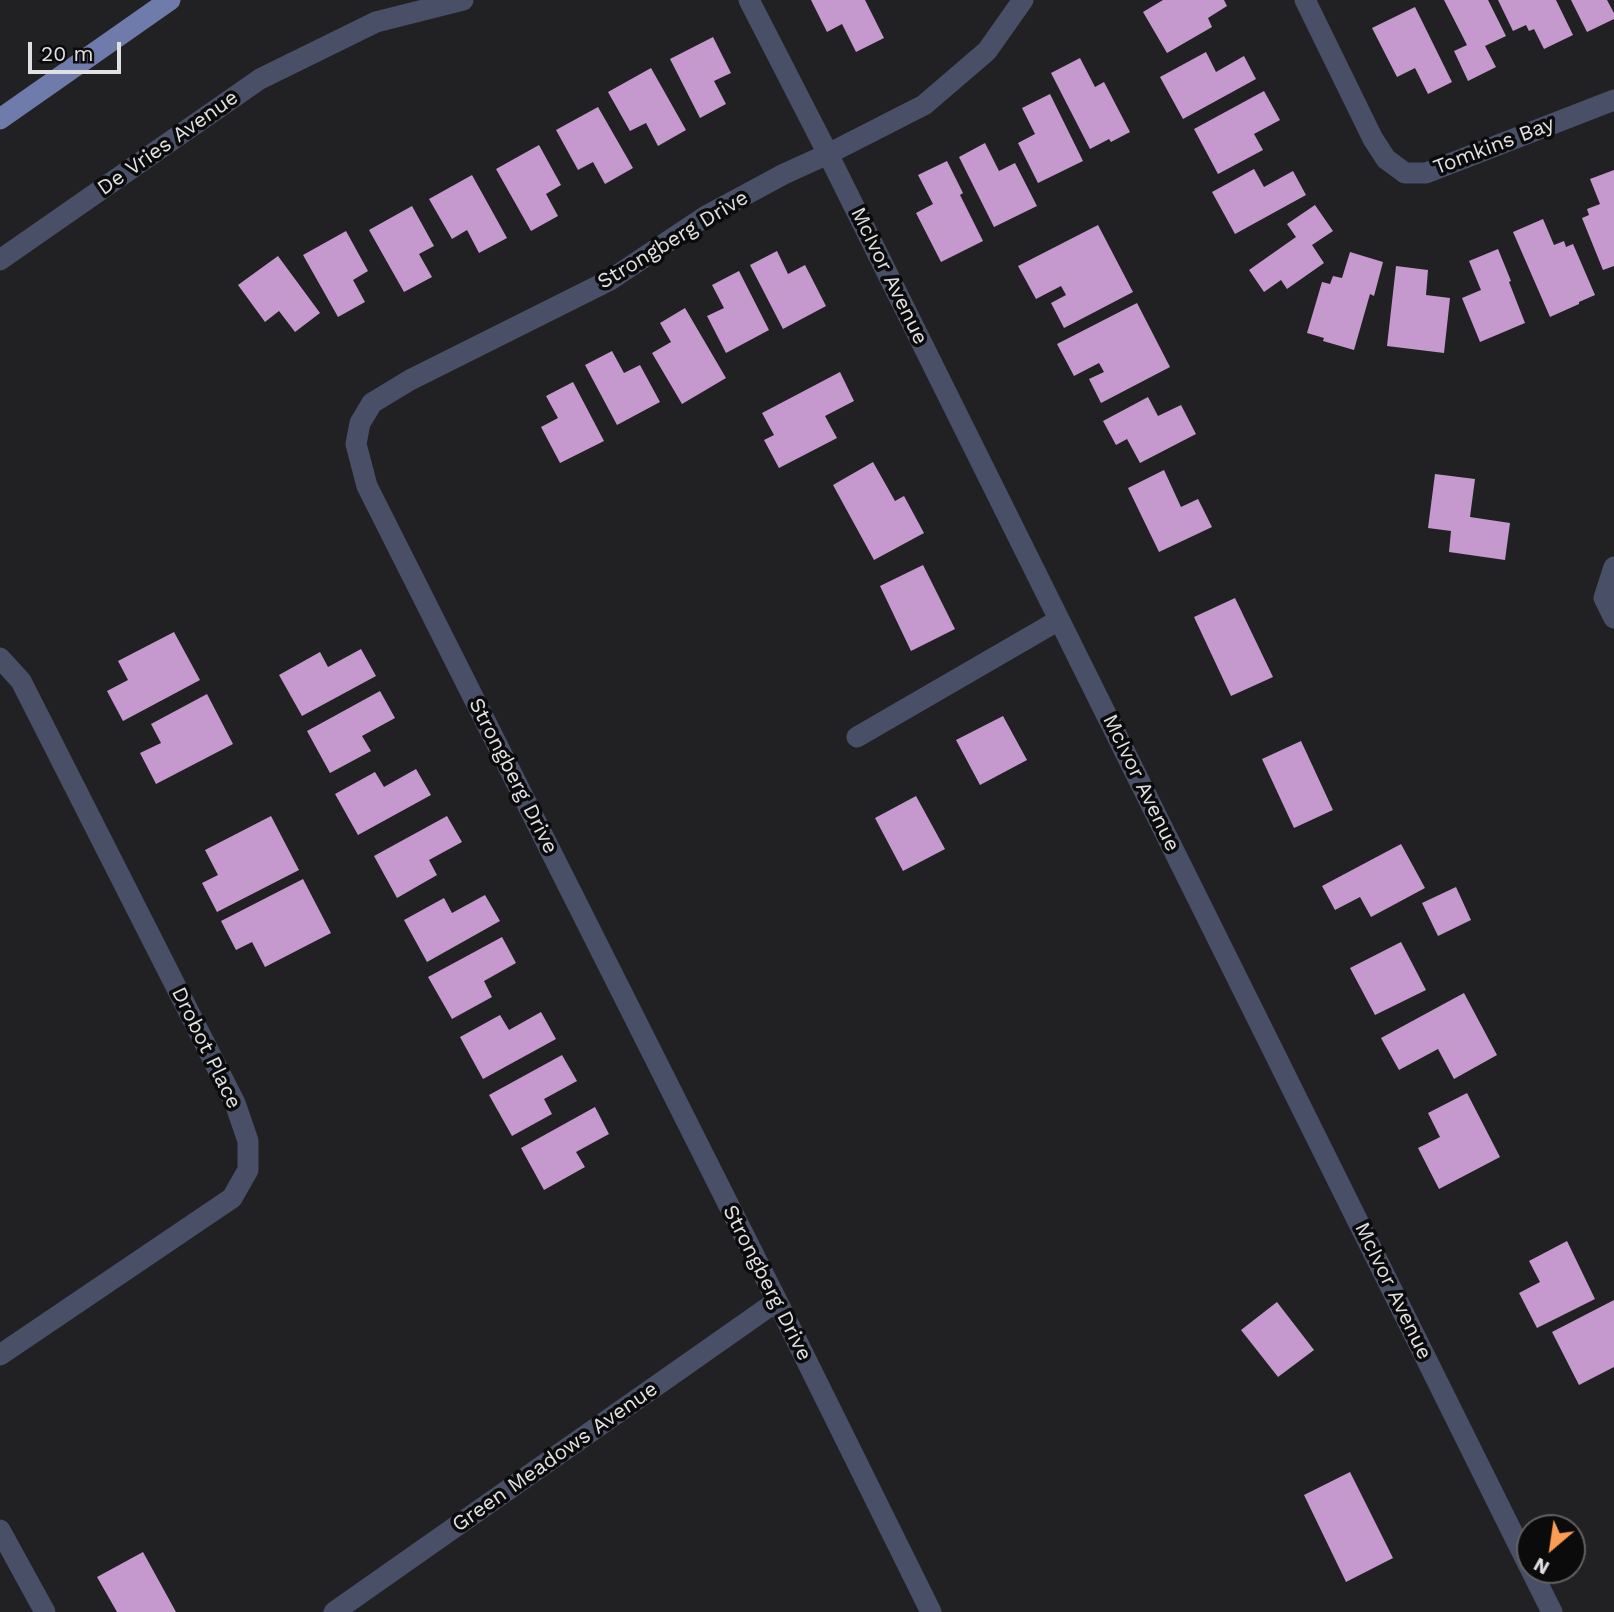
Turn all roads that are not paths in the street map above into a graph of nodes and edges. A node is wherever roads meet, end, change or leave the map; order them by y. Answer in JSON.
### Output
{"nodes":[{"id":1,"x":170,"y":0,"type":"edge"},
{"id":2,"x":463,"y":0,"type":"edge"},
{"id":3,"x":749,"y":0,"type":"edge"},
{"id":4,"x":1023,"y":0,"type":"edge"},
{"id":5,"x":1305,"y":0,"type":"edge"},
{"id":6,"x":1614,"y":100,"type":"edge"},
{"id":7,"x":0,"y":119,"type":"edge"},
{"id":8,"x":828,"y":154,"type":"junction"},
{"id":9,"x":0,"y":260,"type":"edge"},
{"id":10,"x":1614,"y":567,"type":"edge"},
{"id":11,"x":1614,"y":618,"type":"edge"},
{"id":12,"x":1059,"y":620,"type":"junction"},
{"id":13,"x":0,"y":658,"type":"edge"},
{"id":14,"x":857,"y":737,"type":"dead end"},
{"id":15,"x":777,"y":1301,"type":"junction"},
{"id":16,"x":0,"y":1355,"type":"edge"},
{"id":17,"x":0,"y":1530,"type":"edge"},
{"id":18,"x":1516,"y":1539,"type":"edge"},
{"id":19,"x":1538,"y":1584,"type":"edge"},
{"id":20,"x":45,"y":1612,"type":"edge"},
{"id":21,"x":334,"y":1612,"type":"edge"},
{"id":22,"x":931,"y":1612,"type":"edge"},
{"id":23,"x":1552,"y":1612,"type":"edge"}],
"edges":[{"from":1,"to":7,"type":"main road"},
{"from":2,"to":9,"type":"street","name":"De Vries Avenue"},
{"from":3,"to":8,"type":"street","name":"McIvor Avenue"},
{"from":4,"to":8,"type":"street","name":"Strongberg Drive"},
{"from":5,"to":6,"type":"street","name":"Tomkins Bay"},
{"from":8,"to":12,"type":"street","name":"McIvor Avenue"},
{"from":8,"to":15,"type":"street","name":"Strongberg Drive"},
{"from":10,"to":11,"type":"street"},
{"from":12,"to":14,"type":"street"},
{"from":12,"to":18,"type":"street","name":"McIvor Avenue"},
{"from":13,"to":16,"type":"street","name":"Drobot Place"},
{"from":15,"to":21,"type":"street","name":"Green Meadows Avenue"},
{"from":15,"to":22,"type":"street","name":"Strongberg Drive"},
{"from":17,"to":20,"type":"street"},
{"from":19,"to":23,"type":"street","name":"McIvor Avenue"}]}
